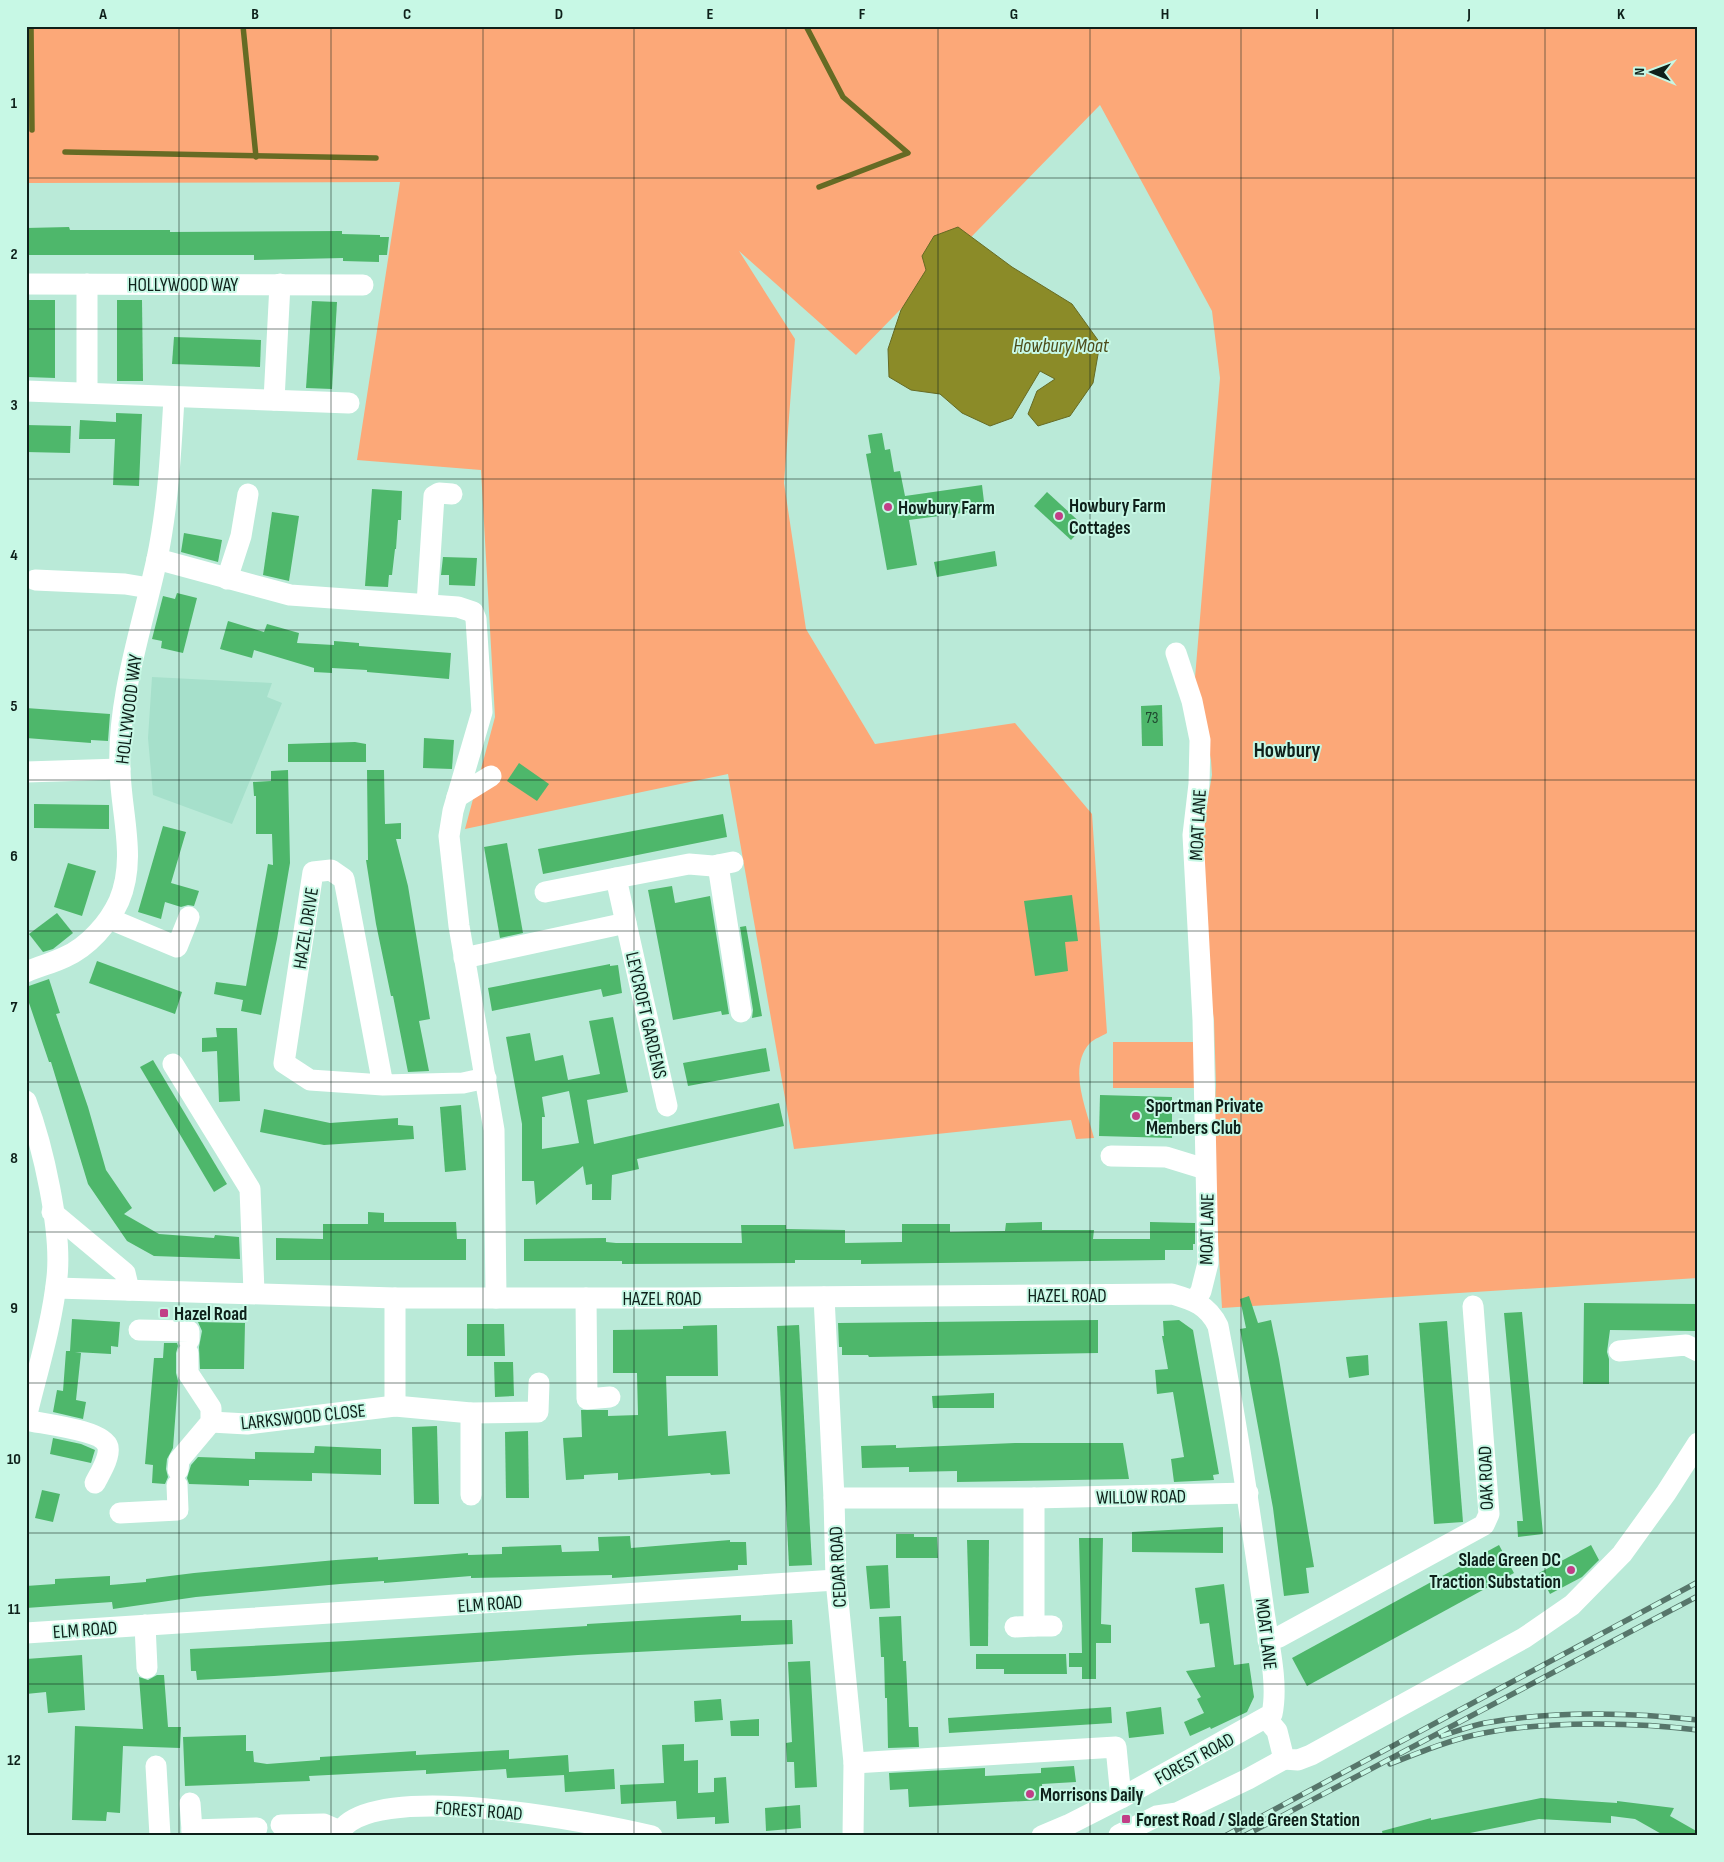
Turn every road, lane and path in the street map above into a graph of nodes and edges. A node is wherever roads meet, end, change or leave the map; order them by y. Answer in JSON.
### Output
{"nodes":[{"id":1,"x":26,"y":284,"type":"edge"},
{"id":2,"x":87,"y":284,"type":"junction"},
{"id":3,"x":280,"y":284,"type":"junction"},
{"id":4,"x":363,"y":285,"type":"dead end"},
{"id":5,"x":26,"y":391,"type":"edge"},
{"id":6,"x":87,"y":391,"type":"junction"},
{"id":7,"x":174,"y":398,"type":"junction"},
{"id":8,"x":274,"y":400,"type":"junction"},
{"id":9,"x":349,"y":403,"type":"dead end"},
{"id":10,"x":248,"y":494,"type":"dead end"},
{"id":11,"x":452,"y":494,"type":"dead end"},
{"id":12,"x":157,"y":559,"type":"junction"},
{"id":13,"x":227,"y":579,"type":"junction"},
{"id":14,"x":35,"y":580,"type":"dead end"},
{"id":15,"x":149,"y":588,"type":"junction"},
{"id":16,"x":427,"y":604,"type":"junction"},
{"id":17,"x":1176,"y":653,"type":"dead end"},
{"id":18,"x":120,"y":770,"type":"junction"},
{"id":19,"x":26,"y":772,"type":"edge"},
{"id":20,"x":491,"y":776,"type":"dead end"},
{"id":21,"x":457,"y":797,"type":"junction"},
{"id":22,"x":616,"y":878,"type":"junction"},
{"id":23,"x":545,"y":892,"type":"dead end"},
{"id":24,"x":189,"y":917,"type":"dead end"},
{"id":25,"x":110,"y":919,"type":"junction"},
{"id":26,"x":626,"y":924,"type":"junction"},
{"id":27,"x":464,"y":958,"type":"junction"},
{"id":28,"x":26,"y":972,"type":"edge"},
{"id":29,"x":741,"y":1012,"type":"dead end"},
{"id":30,"x":173,"y":1064,"type":"dead end"},
{"id":31,"x":486,"y":1078,"type":"junction"},
{"id":32,"x":383,"y":1085,"type":"junction"},
{"id":33,"x":27,"y":1102,"type":"edge"},
{"id":34,"x":667,"y":1106,"type":"dead end"},
{"id":35,"x":1112,"y":1156,"type":"dead end"},
{"id":36,"x":1205,"y":1169,"type":"junction"},
{"id":37,"x":52,"y":1212,"type":"junction"},
{"id":38,"x":56,"y":1288,"type":"junction"},
{"id":39,"x":129,"y":1290,"type":"junction"},
{"id":40,"x":254,"y":1292,"type":"junction"},
{"id":41,"x":824,"y":1297,"type":"junction"},
{"id":42,"x":395,"y":1298,"type":"junction"},
{"id":43,"x":496,"y":1298,"type":"junction"},
{"id":44,"x":586,"y":1298,"type":"junction"},
{"id":45,"x":1195,"y":1300,"type":"junction"},
{"id":46,"x":1473,"y":1306,"type":"dead end"},
{"id":47,"x":139,"y":1330,"type":"dead end"},
{"id":48,"x":1620,"y":1351,"type":"dead end"},
{"id":49,"x":1698,"y":1351,"type":"edge"},
{"id":50,"x":538,"y":1383,"type":"dead end"},
{"id":51,"x":610,"y":1397,"type":"dead end"},
{"id":52,"x":395,"y":1406,"type":"junction"},
{"id":53,"x":472,"y":1413,"type":"junction"},
{"id":54,"x":26,"y":1419,"type":"edge"},
{"id":55,"x":211,"y":1422,"type":"junction"},
{"id":56,"x":1698,"y":1444,"type":"edge"},
{"id":57,"x":95,"y":1483,"type":"dead end"},
{"id":58,"x":1248,"y":1493,"type":"junction"},
{"id":59,"x":471,"y":1495,"type":"dead end"},
{"id":60,"x":834,"y":1498,"type":"junction"},
{"id":61,"x":1034,"y":1498,"type":"junction"},
{"id":62,"x":120,"y":1513,"type":"dead end"},
{"id":63,"x":836,"y":1580,"type":"junction"},
{"id":64,"x":144,"y":1625,"type":"junction"},
{"id":65,"x":1033,"y":1626,"type":"dead end"},
{"id":66,"x":26,"y":1633,"type":"edge"},
{"id":67,"x":1268,"y":1640,"type":"junction"},
{"id":68,"x":147,"y":1668,"type":"dead end"},
{"id":69,"x":1266,"y":1718,"type":"junction"},
{"id":70,"x":1284,"y":1758,"type":"junction"},
{"id":71,"x":854,"y":1763,"type":"junction"},
{"id":72,"x":156,"y":1766,"type":"dead end"},
{"id":73,"x":1121,"y":1798,"type":"junction"},
{"id":74,"x":190,"y":1804,"type":"dead end"},
{"id":75,"x":281,"y":1825,"type":"dead end"},
{"id":76,"x":257,"y":1828,"type":"dead end"},
{"id":77,"x":1070,"y":1831,"type":"edge"},
{"id":78,"x":192,"y":1833,"type":"edge"},
{"id":79,"x":339,"y":1833,"type":"edge"},
{"id":80,"x":628,"y":1833,"type":"edge"},
{"id":81,"x":1119,"y":1835,"type":"edge"},
{"id":82,"x":160,"y":1836,"type":"edge"},
{"id":83,"x":652,"y":1836,"type":"edge"},
{"id":84,"x":853,"y":1836,"type":"edge"},
{"id":85,"x":1042,"y":1836,"type":"edge"}],
"edges":[{"from":1,"to":2,"type":"street","name":"HOLLYWOOD WAY"},
{"from":2,"to":3,"type":"street","name":"HOLLYWOOD WAY"},
{"from":2,"to":6,"type":"street"},
{"from":3,"to":4,"type":"street","name":"HOLLYWOOD WAY"},
{"from":3,"to":8,"type":"street"},
{"from":5,"to":6,"type":"street"},
{"from":6,"to":7,"type":"street"},
{"from":7,"to":8,"type":"street"},
{"from":7,"to":12,"type":"street","name":"HOLLYWOOD WAY"},
{"from":8,"to":9,"type":"street"},
{"from":10,"to":13,"type":"street"},
{"from":11,"to":16,"type":"street"},
{"from":12,"to":13,"type":"street"},
{"from":12,"to":15,"type":"street","name":"HOLLYWOOD WAY"},
{"from":13,"to":16,"type":"street"},
{"from":14,"to":15,"type":"street"},
{"from":15,"to":18,"type":"street","name":"HOLLYWOOD WAY"},
{"from":16,"to":21,"type":"street"},
{"from":17,"to":36,"type":"street","name":"MOAT LANE"},
{"from":18,"to":19,"type":"street"},
{"from":18,"to":25,"type":"street","name":"HOLLYWOOD WAY"},
{"from":20,"to":21,"type":"street"},
{"from":21,"to":27,"type":"street"},
{"from":22,"to":23,"type":"street"},
{"from":22,"to":26,"type":"street","name":"LEYCROFT GARDENS"},
{"from":22,"to":29,"type":"street"},
{"from":24,"to":25,"type":"street"},
{"from":25,"to":28,"type":"street","name":"HOLLYWOOD WAY"},
{"from":26,"to":27,"type":"street"},
{"from":26,"to":34,"type":"street","name":"LEYCROFT GARDENS"},
{"from":27,"to":31,"type":"street"},
{"from":30,"to":40,"type":"street"},
{"from":31,"to":32,"type":"street","name":"HAZEL DRIVE"},
{"from":31,"to":43,"type":"street"},
{"from":32,"to":32,"type":"street","name":"HAZEL DRIVE"},
{"from":33,"to":37,"type":"street"},
{"from":35,"to":36,"type":"street"},
{"from":36,"to":45,"type":"street","name":"MOAT LANE"},
{"from":37,"to":38,"type":"street"},
{"from":37,"to":39,"type":"street"},
{"from":38,"to":39,"type":"street","name":"HAZEL ROAD"},
{"from":38,"to":54,"type":"street"},
{"from":39,"to":40,"type":"street","name":"HAZEL ROAD"},
{"from":40,"to":42,"type":"street","name":"HAZEL ROAD"},
{"from":41,"to":44,"type":"street","name":"HAZEL ROAD"},
{"from":41,"to":45,"type":"street","name":"HAZEL ROAD"},
{"from":41,"to":60,"type":"street","name":"CEDAR ROAD"},
{"from":42,"to":43,"type":"street","name":"HAZEL ROAD"},
{"from":42,"to":52,"type":"street"},
{"from":43,"to":44,"type":"street","name":"HAZEL ROAD"},
{"from":44,"to":51,"type":"street"},
{"from":45,"to":58,"type":"street","name":"MOAT LANE"},
{"from":46,"to":67,"type":"street","name":"OAK ROAD"},
{"from":47,"to":55,"type":"street"},
{"from":48,"to":49,"type":"street"},
{"from":50,"to":53,"type":"street","name":"LARKSWOOD CLOSE"},
{"from":52,"to":53,"type":"street","name":"LARKSWOOD CLOSE"},
{"from":52,"to":55,"type":"street","name":"LARKSWOOD CLOSE"},
{"from":53,"to":59,"type":"street"},
{"from":54,"to":57,"type":"street"},
{"from":55,"to":62,"type":"street"},
{"from":56,"to":70,"type":"street"},
{"from":58,"to":61,"type":"street","name":"WILLOW ROAD"},
{"from":58,"to":67,"type":"street","name":"MOAT LANE"},
{"from":60,"to":61,"type":"street","name":"WILLOW ROAD"},
{"from":60,"to":63,"type":"street","name":"CEDAR ROAD"},
{"from":61,"to":65,"type":"street"},
{"from":63,"to":64,"type":"street","name":"ELM ROAD"},
{"from":63,"to":71,"type":"street","name":"CEDAR ROAD"},
{"from":64,"to":66,"type":"street","name":"ELM ROAD"},
{"from":64,"to":68,"type":"street","name":"ELM ROAD"},
{"from":67,"to":69,"type":"street","name":"MOAT LANE"},
{"from":69,"to":70,"type":"street"},
{"from":69,"to":73,"type":"street","name":"FOREST ROAD"},
{"from":70,"to":81,"type":"street"},
{"from":71,"to":73,"type":"street"},
{"from":71,"to":84,"type":"street","name":"CEDAR ROAD"},
{"from":72,"to":82,"type":"street"},
{"from":73,"to":77,"type":"street","name":"FOREST ROAD"},
{"from":74,"to":78,"type":"street"},
{"from":75,"to":79,"type":"street"},
{"from":76,"to":78,"type":"street"},
{"from":77,"to":85,"type":"street","name":"FOREST ROAD"},
{"from":79,"to":80,"type":"street","name":"FOREST ROAD"},
{"from":80,"to":83,"type":"street","name":"FOREST ROAD"}]}
